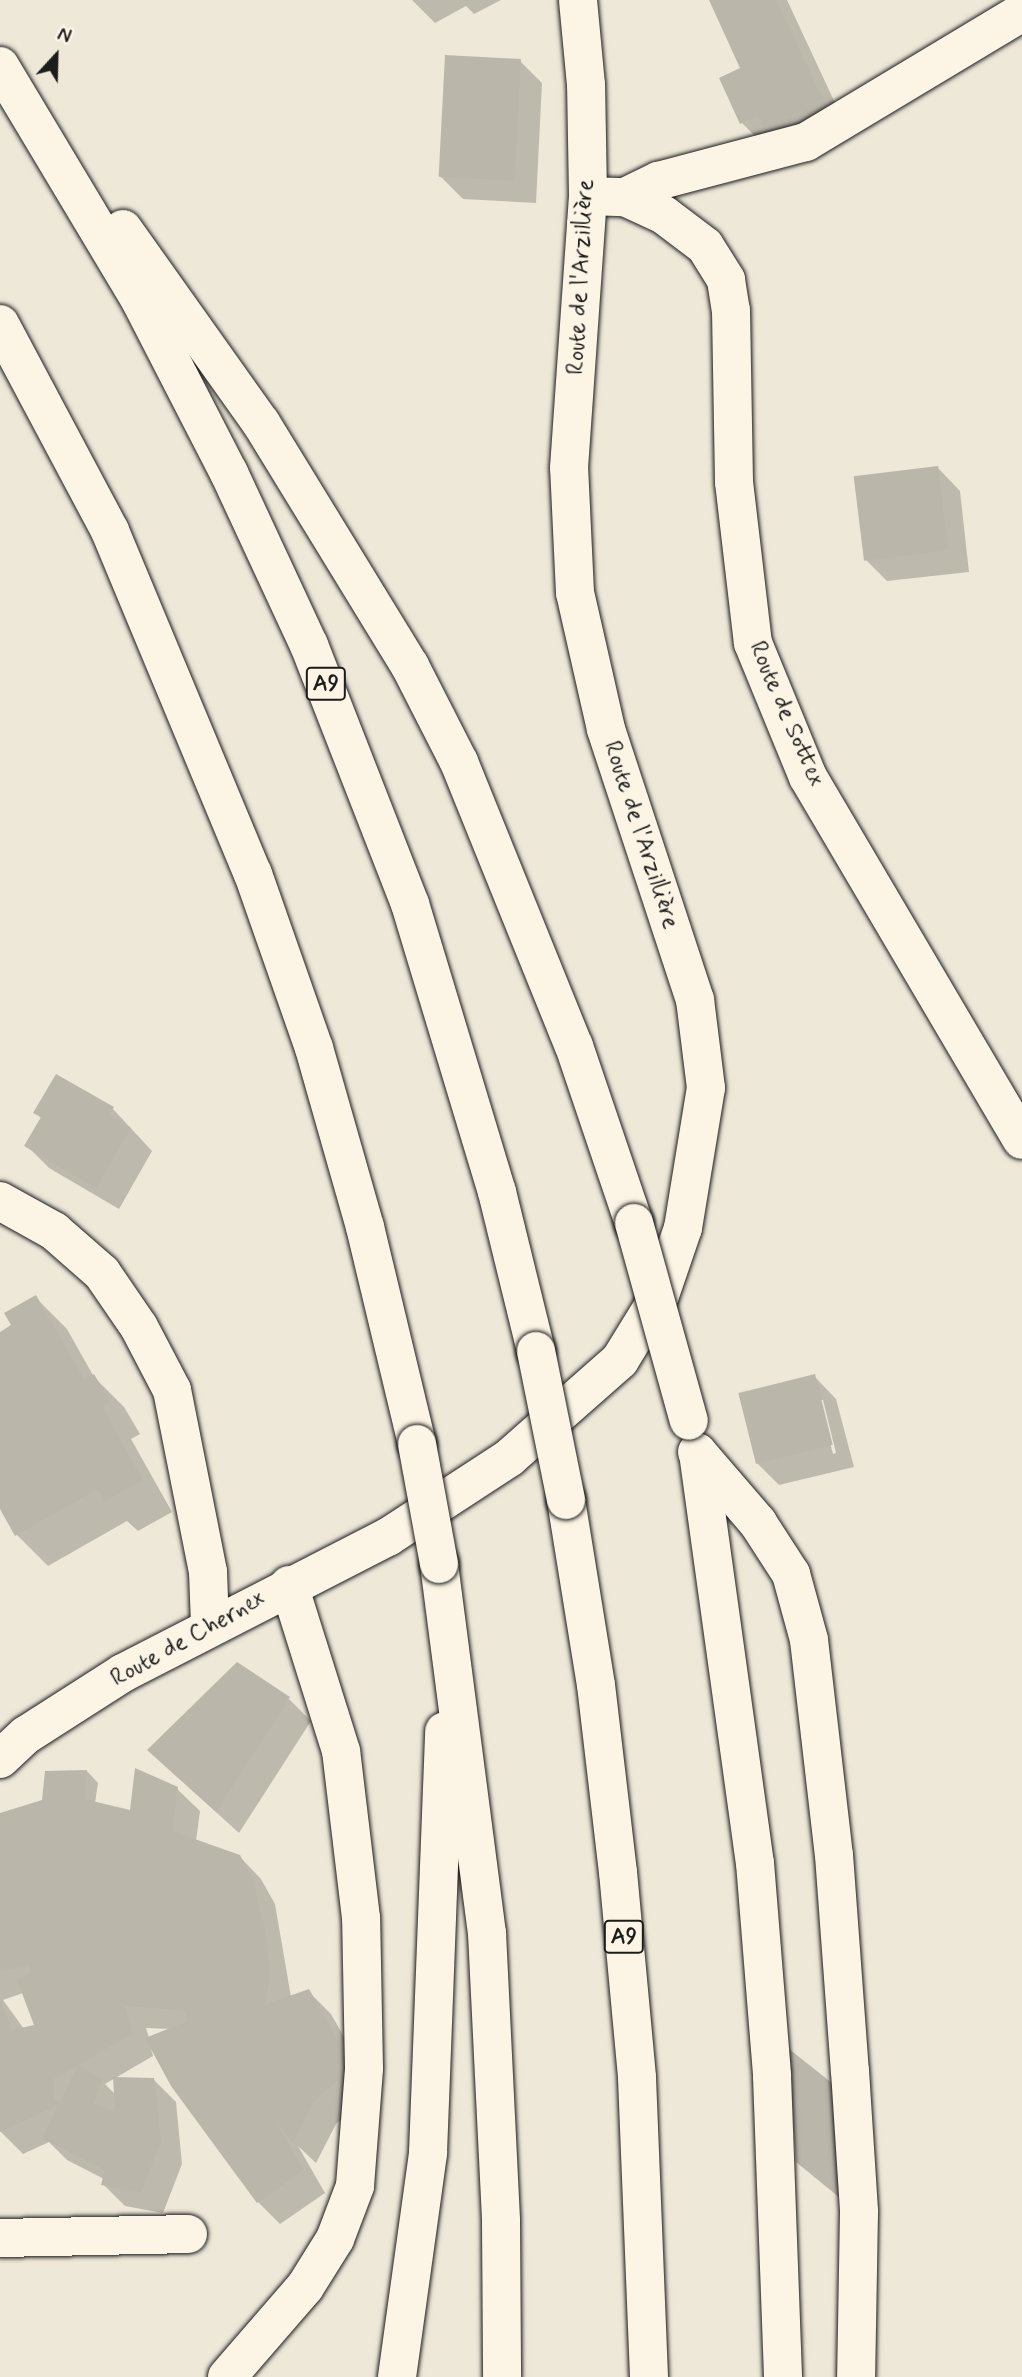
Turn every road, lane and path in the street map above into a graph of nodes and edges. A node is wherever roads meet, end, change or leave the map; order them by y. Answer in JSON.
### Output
{"nodes":[{"id":1,"x":578,"y":0,"type":"edge"},
{"id":2,"x":1022,"y":12,"type":"edge"},
{"id":3,"x":0,"y":66,"type":"edge"},
{"id":4,"x":38,"y":123,"type":"junction"},
{"id":5,"x":588,"y":196,"type":"junction"},
{"id":6,"x":625,"y":197,"type":"junction"},
{"id":7,"x":0,"y":324,"type":"edge"},
{"id":8,"x":1022,"y":1140,"type":"edge"},
{"id":9,"x":0,"y":1201,"type":"edge"},
{"id":10,"x":693,"y":1436,"type":"junction"},
{"id":11,"x":387,"y":1537,"type":"joint"},
{"id":12,"x":289,"y":1585,"type":"junction"},
{"id":13,"x":448,"y":1621,"type":"junction"},
{"id":14,"x":210,"y":1624,"type":"junction"},
{"id":15,"x":0,"y":1759,"type":"edge"},
{"id":16,"x":188,"y":2234,"type":"dead end"},
{"id":17,"x":58,"y":2237,"type":"junction"},
{"id":18,"x":0,"y":2238,"type":"edge"},
{"id":19,"x":0,"y":2265,"type":"edge"},
{"id":20,"x":227,"y":2377,"type":"edge"},
{"id":21,"x":397,"y":2377,"type":"edge"},
{"id":22,"x":502,"y":2377,"type":"edge"},
{"id":23,"x":649,"y":2377,"type":"edge"},
{"id":24,"x":783,"y":2377,"type":"edge"},
{"id":25,"x":856,"y":2377,"type":"edge"}],
"edges":[{"from":1,"to":5,"type":"main road","name":"Route de l'Arzillière"},
{"from":2,"to":6,"type":"main road"},
{"from":3,"to":4,"type":"main road","number":"A9"},
{"from":4,"to":10,"type":"main road","bridge":true},
{"from":4,"to":23,"type":"main road","number":"A9","bridge":true},
{"from":5,"to":6,"type":"main road","name":"Route de Sottex"},
{"from":5,"to":11,"type":"main road","name":"Route de l'Arzillière"},
{"from":6,"to":8,"type":"main road","name":"Route de Sottex"},
{"from":7,"to":13,"type":"main road","bridge":true},
{"from":9,"to":14,"type":"main road"},
{"from":10,"to":24,"type":"main road"},
{"from":10,"to":25,"type":"main road"},
{"from":11,"to":12,"type":"main road","name":"Route de Chernex"},
{"from":12,"to":14,"type":"main road","name":"Route de Chernex"},
{"from":12,"to":20,"type":"main road"},
{"from":13,"to":21,"type":"main road"},
{"from":13,"to":22,"type":"main road"},
{"from":14,"to":15,"type":"main road","name":"Route de Chernex"},
{"from":16,"to":17,"type":"main road"},
{"from":17,"to":18,"type":"main road"},
{"from":17,"to":19,"type":"main road"}]}
